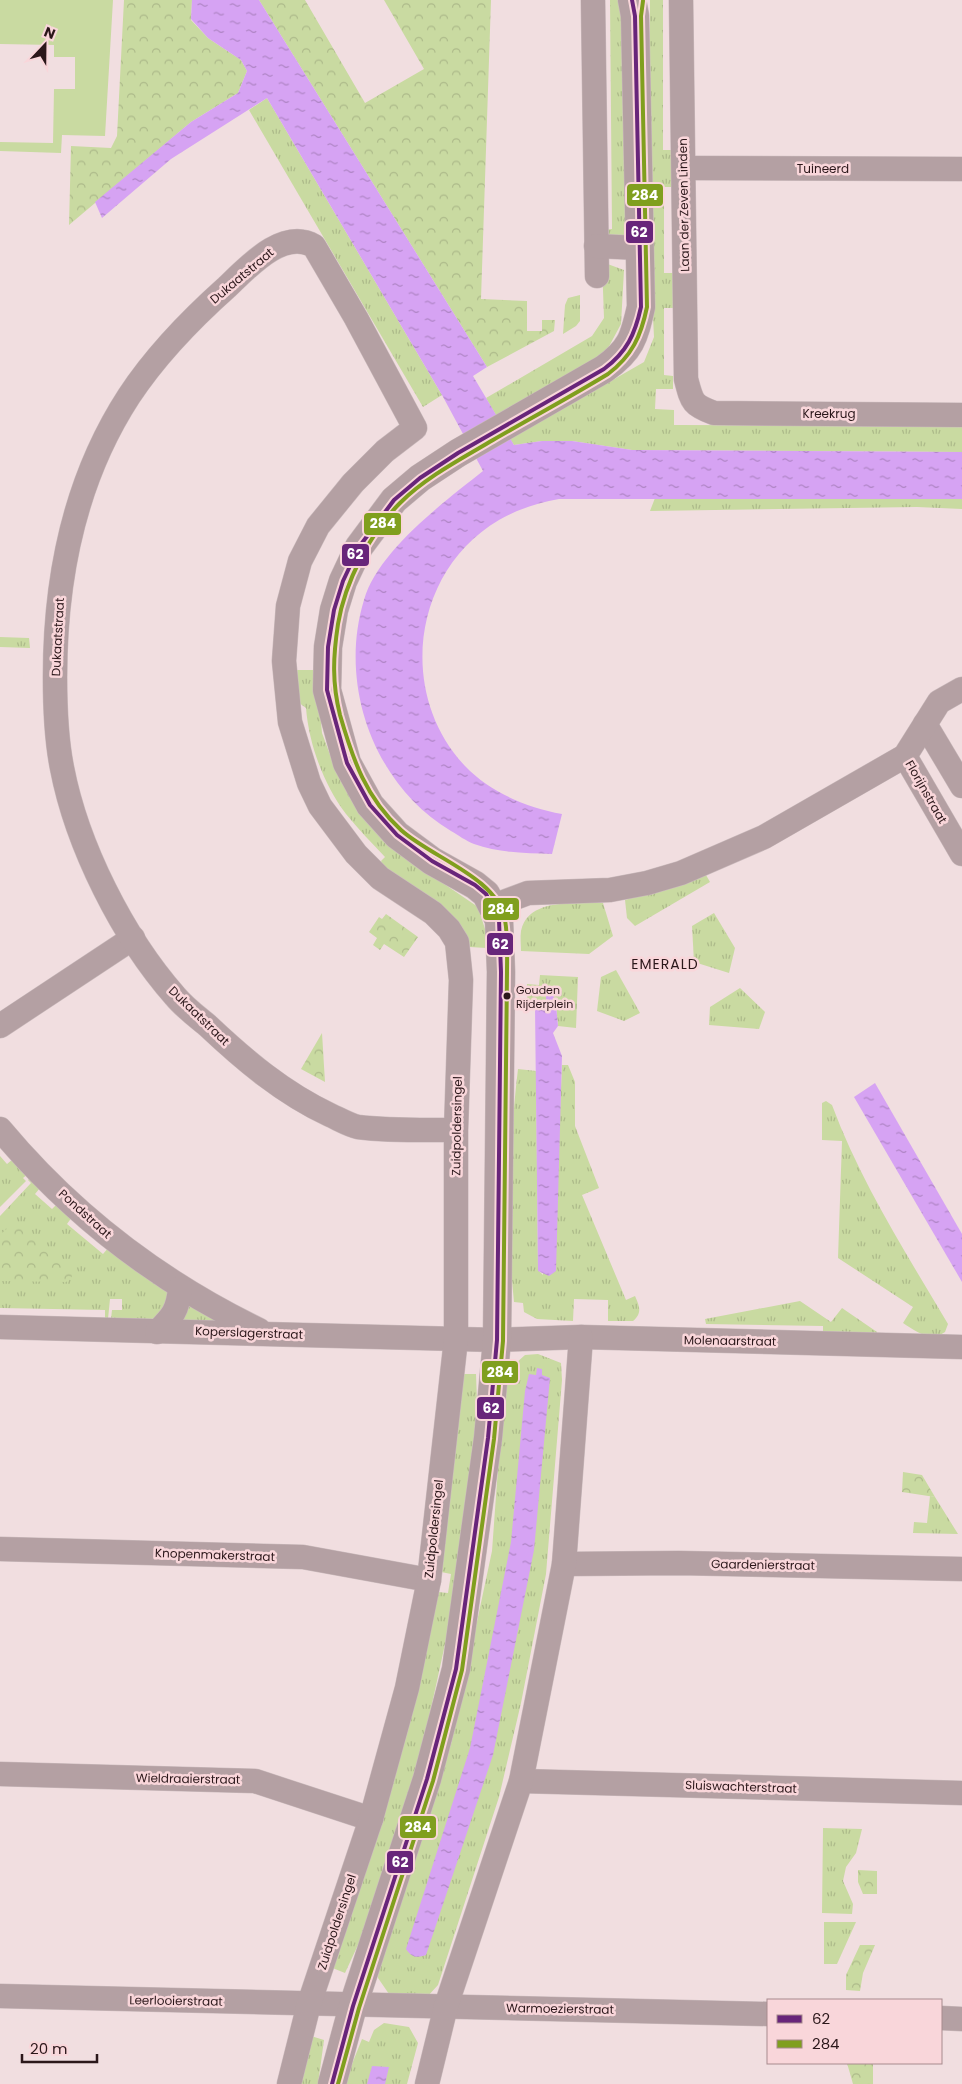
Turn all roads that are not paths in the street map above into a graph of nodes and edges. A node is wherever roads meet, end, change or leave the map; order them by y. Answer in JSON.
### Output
{"nodes":[{"id":1,"x":593,"y":0,"type":"edge"},
{"id":2,"x":681,"y":0,"type":"edge"},
{"id":3,"x":635,"y":5,"type":"edge"},
{"id":4,"x":684,"y":168,"type":"junction"},
{"id":5,"x":962,"y":169,"type":"edge"},
{"id":6,"x":596,"y":246,"type":"junction"},
{"id":7,"x":640,"y":248,"type":"junction"},
{"id":8,"x":597,"y":276,"type":"dead end"},
{"id":9,"x":698,"y":407,"type":"joint"},
{"id":10,"x":962,"y":415,"type":"edge"},
{"id":11,"x":962,"y":689,"type":"edge"},
{"id":12,"x":925,"y":724,"type":"junction"},
{"id":13,"x":905,"y":756,"type":"junction"},
{"id":14,"x":962,"y":786,"type":"edge"},
{"id":15,"x":962,"y":854,"type":"edge"},
{"id":16,"x":493,"y":906,"type":"junction"},
{"id":17,"x":133,"y":938,"type":"junction"},
{"id":18,"x":459,"y":956,"type":"joint"},
{"id":19,"x":0,"y":1026,"type":"edge"},
{"id":20,"x":0,"y":1129,"type":"edge"},
{"id":21,"x":456,"y":1130,"type":"junction"},
{"id":22,"x":180,"y":1288,"type":"junction"},
{"id":23,"x":0,"y":1327,"type":"edge"},
{"id":24,"x":158,"y":1332,"type":"junction"},
{"id":25,"x":267,"y":1334,"type":"junction"},
{"id":26,"x":580,"y":1337,"type":"junction"},
{"id":27,"x":456,"y":1339,"type":"junction"},
{"id":28,"x":497,"y":1340,"type":"junction"},
{"id":29,"x":962,"y":1347,"type":"edge"},
{"id":30,"x":0,"y":1549,"type":"edge"},
{"id":31,"x":564,"y":1564,"type":"junction"},
{"id":32,"x":962,"y":1569,"type":"edge"},
{"id":33,"x":429,"y":1580,"type":"junction"},
{"id":34,"x":0,"y":1774,"type":"edge"},
{"id":35,"x":521,"y":1781,"type":"junction"},
{"id":36,"x":962,"y":1793,"type":"edge"},
{"id":37,"x":370,"y":1820,"type":"junction"},
{"id":38,"x":0,"y":1996,"type":"edge"},
{"id":39,"x":309,"y":2004,"type":"junction"},
{"id":40,"x":353,"y":2006,"type":"junction"},
{"id":41,"x":446,"y":2006,"type":"junction"},
{"id":42,"x":767,"y":2014,"type":"edge"},
{"id":43,"x":942,"y":2018,"type":"edge"},
{"id":44,"x":962,"y":2019,"type":"edge"},
{"id":45,"x":289,"y":2084,"type":"edge"},
{"id":46,"x":332,"y":2084,"type":"edge"},
{"id":47,"x":427,"y":2084,"type":"edge"}],
"edges":[{"from":1,"to":6,"type":"street"},
{"from":2,"to":4,"type":"street","name":"Laan der Zeven Linden"},
{"from":3,"to":7,"type":"street"},
{"from":4,"to":5,"type":"street","name":"Tuineerd"},
{"from":4,"to":9,"type":"street","name":"Laan der Zeven Linden"},
{"from":6,"to":7,"type":"street"},
{"from":6,"to":8,"type":"street"},
{"from":7,"to":16,"type":"street"},
{"from":9,"to":10,"type":"street","name":"Kreekrug"},
{"from":11,"to":12,"type":"street"},
{"from":12,"to":13,"type":"street"},
{"from":12,"to":14,"type":"street"},
{"from":13,"to":15,"type":"street","name":"Florijnstraat"},
{"from":13,"to":16,"type":"street"},
{"from":16,"to":28,"type":"street"},
{"from":17,"to":18,"type":"street","name":"Dukaatstraat"},
{"from":17,"to":19,"type":"street"},
{"from":17,"to":21,"type":"street","name":"Dukaatstraat"},
{"from":18,"to":21,"type":"street","name":"Zuidpoldersingel"},
{"from":20,"to":22,"type":"street","name":"Pondstraat"},
{"from":21,"to":27,"type":"street","name":"Zuidpoldersingel"},
{"from":22,"to":24,"type":"street"},
{"from":22,"to":25,"type":"street","name":"Pondstraat"},
{"from":23,"to":24,"type":"street","name":"Koperslagerstraat"},
{"from":24,"to":25,"type":"street","name":"Koperslagerstraat"},
{"from":25,"to":27,"type":"street","name":"Koperslagerstraat"},
{"from":26,"to":28,"type":"street","name":"Molenaarstraat"},
{"from":26,"to":29,"type":"street","name":"Molenaarstraat"},
{"from":26,"to":31,"type":"street"},
{"from":27,"to":28,"type":"street","name":"Koperslagerstraat"},
{"from":27,"to":33,"type":"street","name":"Zuidpoldersingel"},
{"from":28,"to":40,"type":"street"},
{"from":30,"to":33,"type":"street","name":"Knopenmakerstraat"},
{"from":31,"to":32,"type":"street","name":"Gaardenierstraat"},
{"from":31,"to":35,"type":"street"},
{"from":33,"to":37,"type":"street","name":"Zuidpoldersingel"},
{"from":34,"to":37,"type":"street","name":"Wieldraaierstraat"},
{"from":35,"to":36,"type":"street","name":"Sluiswachterstraat"},
{"from":35,"to":41,"type":"street"},
{"from":37,"to":39,"type":"street","name":"Zuidpoldersingel"},
{"from":38,"to":39,"type":"street","name":"Leerlooierstraat"},
{"from":39,"to":40,"type":"street","name":"Leerlooierstraat"},
{"from":39,"to":45,"type":"street","name":"Zuidpoldersingel"},
{"from":40,"to":41,"type":"street","name":"Warmoezierstraat"},
{"from":40,"to":46,"type":"street"},
{"from":41,"to":42,"type":"street","name":"Warmoezierstraat"},
{"from":41,"to":47,"type":"street"},
{"from":43,"to":44,"type":"street"}]}
